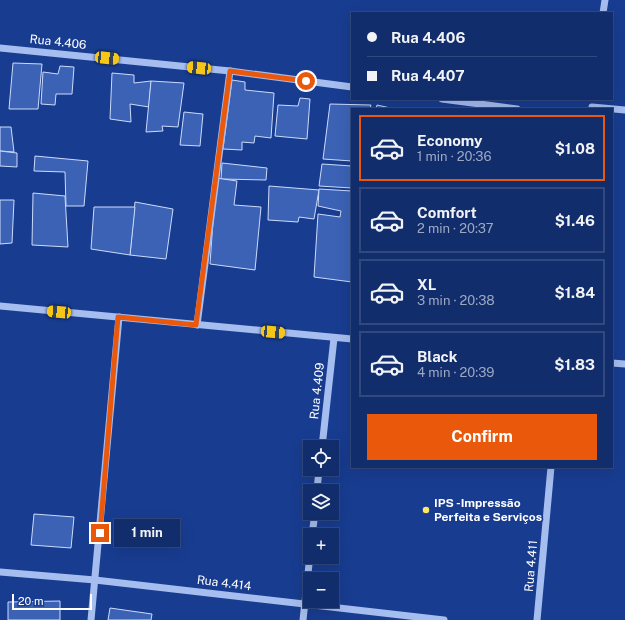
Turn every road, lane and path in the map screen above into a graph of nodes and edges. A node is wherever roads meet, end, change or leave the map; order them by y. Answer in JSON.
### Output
{"nodes":[{"id":1,"x":605,"y":0,"type":"edge"},
{"id":2,"x":603,"y":12,"type":"edge"},
{"id":3,"x":0,"y":48,"type":"edge"},
{"id":4,"x":230,"y":71,"type":"junction"},
{"id":5,"x":351,"y":87,"type":"edge"},
{"id":6,"x":450,"y":100,"type":"edge"},
{"id":7,"x":510,"y":108,"type":"edge"},
{"id":8,"x":613,"y":109,"type":"edge"},
{"id":9,"x":625,"y":110,"type":"edge"},
{"id":10,"x":0,"y":306,"type":"edge"},
{"id":11,"x":118,"y":317,"type":"junction"},
{"id":12,"x":196,"y":325,"type":"junction"},
{"id":13,"x":334,"y":338,"type":"junction"},
{"id":14,"x":351,"y":339,"type":"edge"},
{"id":15,"x":613,"y":363,"type":"edge"},
{"id":16,"x":625,"y":364,"type":"edge"},
{"id":17,"x":323,"y":440,"type":"edge"},
{"id":18,"x":551,"y":468,"type":"edge"},
{"id":19,"x":0,"y":572,"type":"edge"},
{"id":20,"x":95,"y":580,"type":"junction"},
{"id":21,"x":303,"y":604,"type":"edge"},
{"id":22,"x":304,"y":608,"type":"edge"},
{"id":23,"x":339,"y":608,"type":"edge"},
{"id":24,"x":91,"y":620,"type":"edge"},
{"id":25,"x":303,"y":620,"type":"edge"},
{"id":26,"x":444,"y":620,"type":"edge"},
{"id":27,"x":536,"y":620,"type":"edge"}],
"edges":[{"from":1,"to":2,"type":"street"},
{"from":3,"to":4,"type":"street","name":"Rua 4.406"},
{"from":4,"to":5,"type":"street","name":"Rua 4.406"},
{"from":4,"to":12,"type":"street"},
{"from":6,"to":7,"type":"street"},
{"from":8,"to":9,"type":"street"},
{"from":10,"to":11,"type":"street"},
{"from":11,"to":12,"type":"street"},
{"from":11,"to":20,"type":"street"},
{"from":12,"to":13,"type":"street"},
{"from":13,"to":14,"type":"street"},
{"from":13,"to":17,"type":"street","name":"Rua 4.409"},
{"from":15,"to":16,"type":"street"},
{"from":18,"to":27,"type":"street","name":"Rua 4.411"},
{"from":19,"to":20,"type":"street","name":"Rua 4.414"},
{"from":20,"to":21,"type":"street","name":"Rua 4.414"},
{"from":20,"to":24,"type":"street"},
{"from":22,"to":25,"type":"street"},
{"from":23,"to":26,"type":"street","name":"Rua 4.414"}]}
